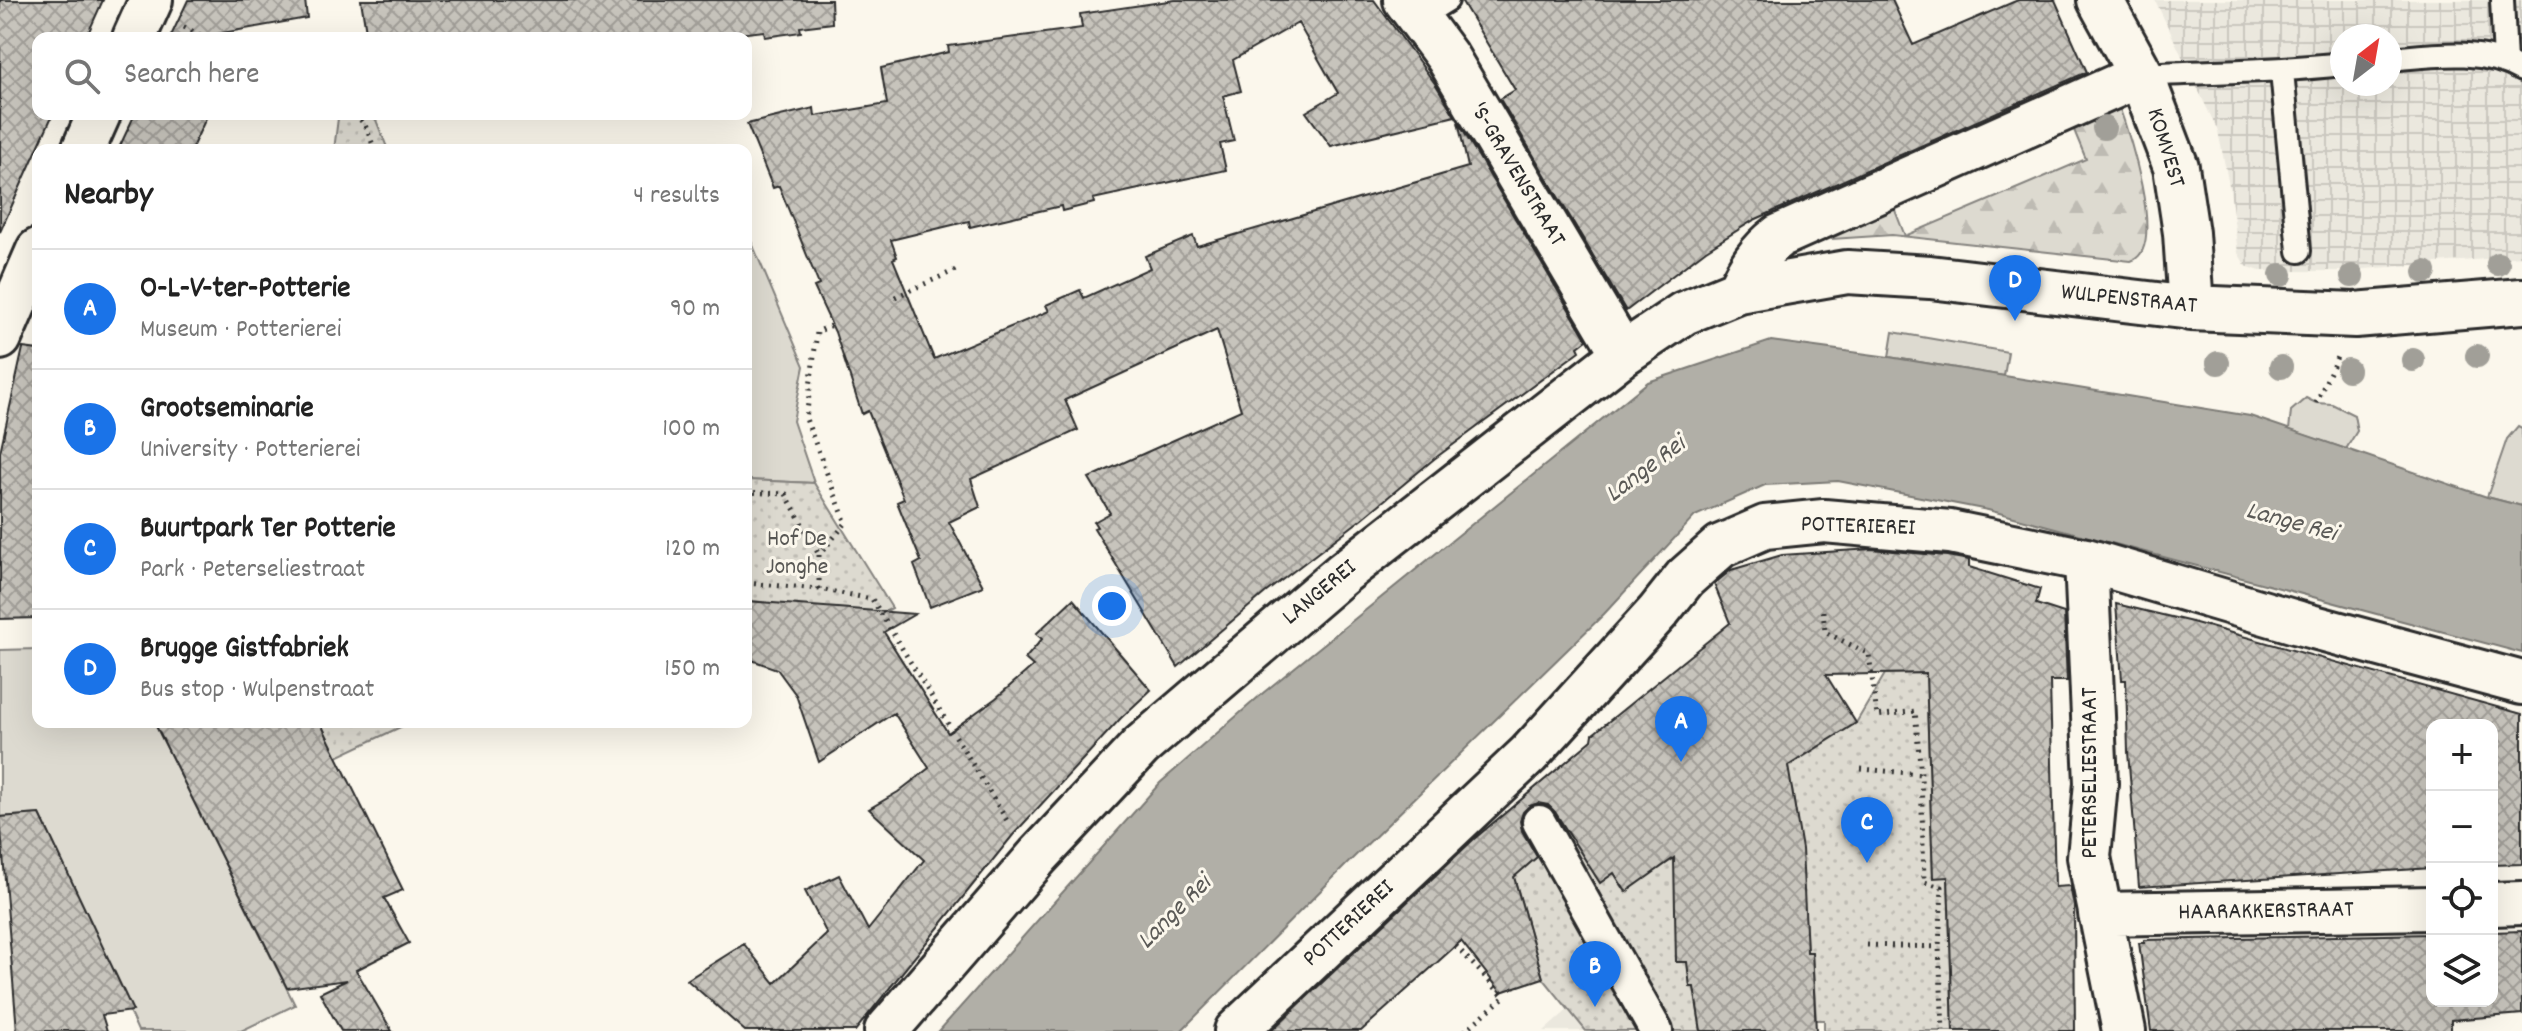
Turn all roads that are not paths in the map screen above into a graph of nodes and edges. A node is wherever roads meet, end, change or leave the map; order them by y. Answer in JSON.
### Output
{"nodes":[{"id":1,"x":151,"y":0,"type":"edge"},
{"id":2,"x":2100,"y":0,"type":"edge"},
{"id":3,"x":2502,"y":0,"type":"edge"},
{"id":4,"x":1423,"y":6,"type":"edge"},
{"id":5,"x":137,"y":32,"type":"edge"},
{"id":6,"x":2522,"y":38,"type":"edge"},
{"id":7,"x":2402,"y":58,"type":"edge"},
{"id":8,"x":2330,"y":65,"type":"edge"},
{"id":9,"x":2514,"y":65,"type":"edge"},
{"id":10,"x":2282,"y":71,"type":"junction"},
{"id":11,"x":2141,"y":75,"type":"junction"},
{"id":12,"x":96,"y":120,"type":"edge"},
{"id":13,"x":86,"y":144,"type":"edge"},
{"id":14,"x":2299,"y":251,"type":"dead end"},
{"id":15,"x":32,"y":264,"type":"edge"},
{"id":16,"x":1738,"y":291,"type":"junction"},
{"id":17,"x":2522,"y":301,"type":"edge"},
{"id":18,"x":2191,"y":308,"type":"junction"},
{"id":19,"x":0,"y":338,"type":"edge"},
{"id":20,"x":1623,"y":354,"type":"junction"},
{"id":21,"x":2086,"y":560,"type":"junction"},
{"id":22,"x":2522,"y":683,"type":"edge"},
{"id":23,"x":1539,"y":822,"type":"dead end"},
{"id":24,"x":2522,"y":903,"type":"edge"},
{"id":25,"x":2498,"y":904,"type":"edge"},
{"id":26,"x":2426,"y":908,"type":"edge"},
{"id":27,"x":2100,"y":914,"type":"junction"},
{"id":28,"x":886,"y":1031,"type":"edge"},
{"id":29,"x":1236,"y":1031,"type":"edge"},
{"id":30,"x":1656,"y":1031,"type":"edge"},
{"id":31,"x":2124,"y":1031,"type":"edge"}],
"edges":[{"from":1,"to":5,"type":"street"},
{"from":2,"to":11,"type":"street","name":"KOMVEST"},
{"from":3,"to":9,"type":"lane"},
{"from":4,"to":20,"type":"street","name":"'S-GRAVENSTRAAT"},
{"from":6,"to":9,"type":"lane"},
{"from":7,"to":9,"type":"lane"},
{"from":8,"to":10,"type":"lane"},
{"from":10,"to":11,"type":"lane"},
{"from":10,"to":14,"type":"lane"},
{"from":11,"to":16,"type":"street"},
{"from":11,"to":18,"type":"street","name":"KOMVEST"},
{"from":12,"to":13,"type":"street"},
{"from":15,"to":19,"type":"street"},
{"from":16,"to":18,"type":"street","name":"WULPENSTRAAT"},
{"from":16,"to":20,"type":"street","name":"WULPENSTRAAT"},
{"from":17,"to":18,"type":"street","name":"WULPENSTRAAT"},
{"from":20,"to":28,"type":"street","name":"LANGEREI"},
{"from":21,"to":22,"type":"street","name":"POTTERIEREI"},
{"from":21,"to":27,"type":"street","name":"PETERSELIESTRAAT"},
{"from":21,"to":29,"type":"street","name":"POTTERIEREI"},
{"from":23,"to":30,"type":"street"},
{"from":24,"to":25,"type":"street"},
{"from":26,"to":27,"type":"street","name":"HAARAKKERSTRAAT"},
{"from":27,"to":31,"type":"street","name":"PETERSELIESTRAAT"}]}
